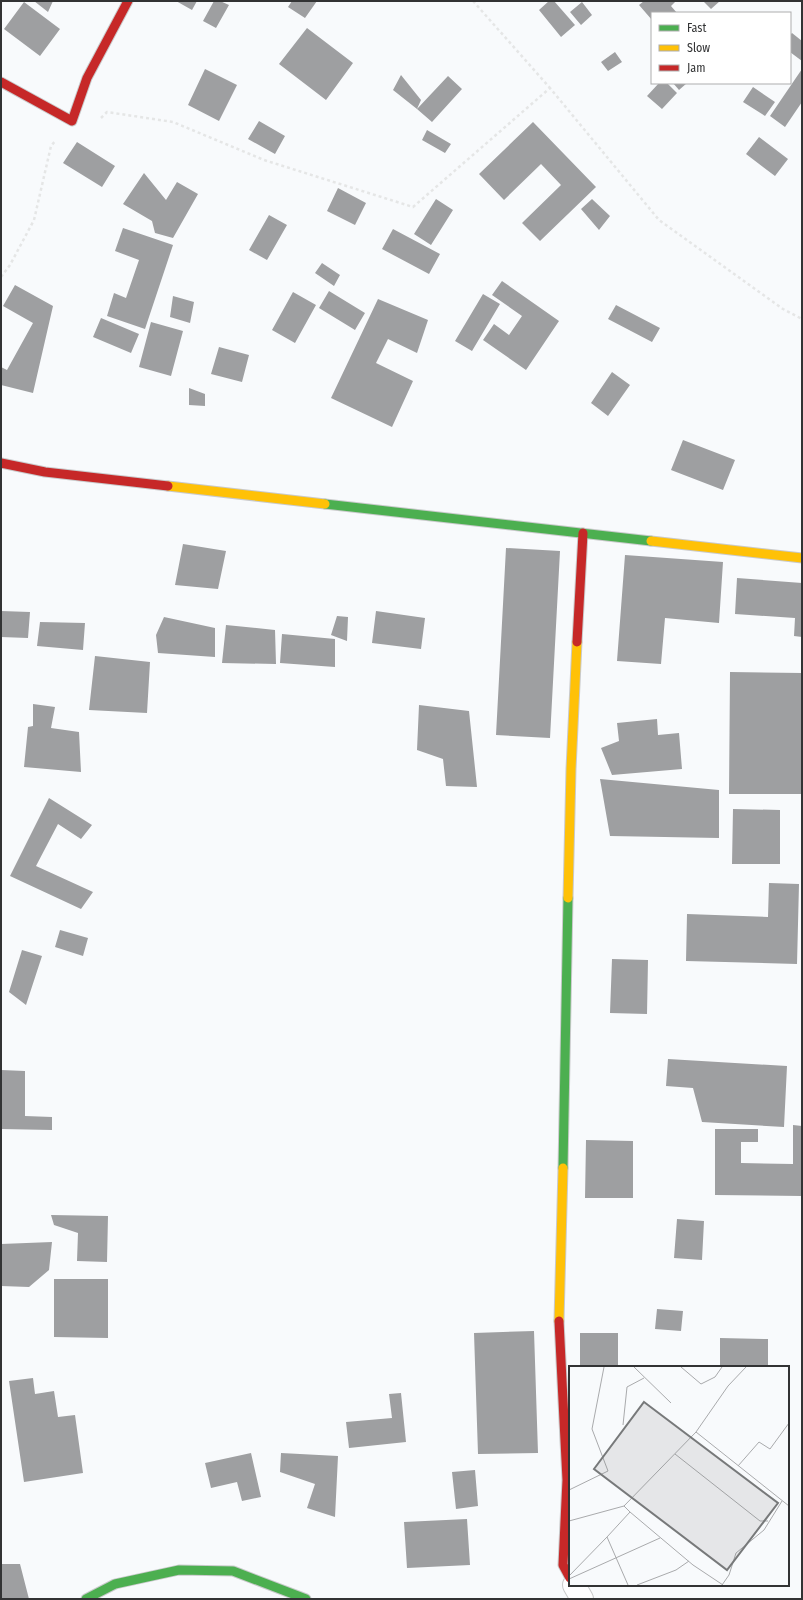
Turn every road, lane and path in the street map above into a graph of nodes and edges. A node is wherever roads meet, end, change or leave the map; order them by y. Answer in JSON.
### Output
{"nodes":[{"id":1,"x":128,"y":1,"type":"edge"},
{"id":2,"x":473,"y":1,"type":"edge"},
{"id":3,"x":1,"y":82,"type":"edge"},
{"id":4,"x":550,"y":88,"type":"junction"},
{"id":5,"x":72,"y":121,"type":"junction"},
{"id":6,"x":1,"y":277,"type":"edge"},
{"id":7,"x":802,"y":319,"type":"edge"},
{"id":8,"x":1,"y":463,"type":"edge"},
{"id":9,"x":583,"y":533,"type":"junction"},
{"id":10,"x":802,"y":558,"type":"edge"},
{"id":11,"x":569,"y":1576,"type":"edge"},
{"id":12,"x":575,"y":1586,"type":"edge"},
{"id":13,"x":86,"y":1599,"type":"edge"},
{"id":14,"x":306,"y":1599,"type":"edge"},
{"id":15,"x":582,"y":1599,"type":"edge"}],
"edges":[{"from":1,"to":5,"type":"street"},
{"from":2,"to":4,"type":"path"},
{"from":3,"to":5,"type":"street"},
{"from":4,"to":5,"type":"path"},
{"from":4,"to":7,"type":"path"},
{"from":5,"to":6,"type":"path"},
{"from":8,"to":9,"type":"street"},
{"from":9,"to":10,"type":"street"},
{"from":9,"to":11,"type":"street"},
{"from":12,"to":15,"type":"street"},
{"from":13,"to":14,"type":"street"}]}
